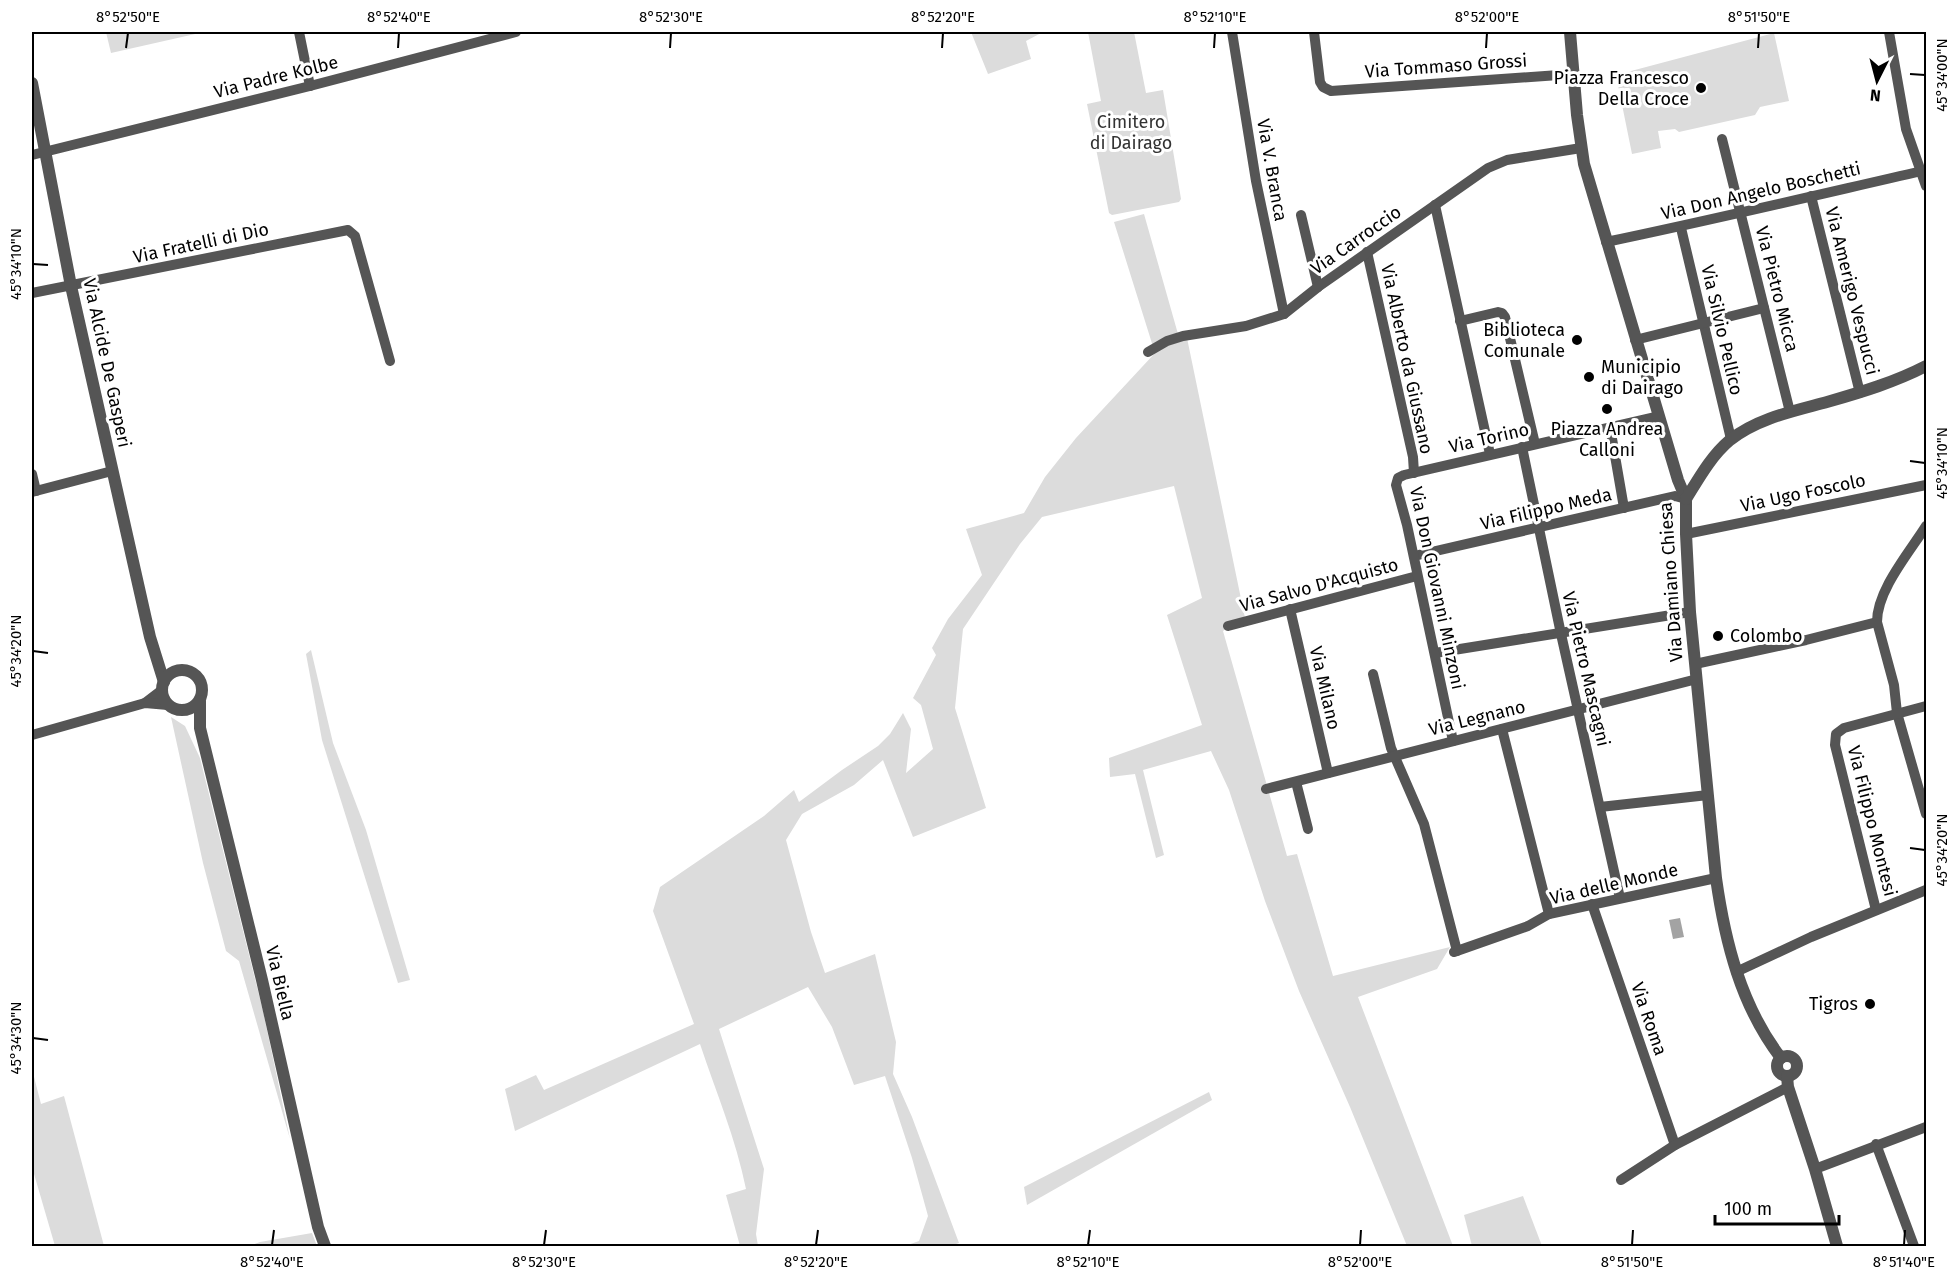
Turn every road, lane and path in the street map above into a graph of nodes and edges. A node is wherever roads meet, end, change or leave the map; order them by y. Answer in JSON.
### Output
{"nodes":[{"id":1,"x":299,"y":32,"type":"edge"},
{"id":2,"x":516,"y":32,"type":"edge"},
{"id":3,"x":1232,"y":32,"type":"edge"},
{"id":4,"x":1314,"y":32,"type":"edge"},
{"id":5,"x":1570,"y":32,"type":"edge"},
{"id":6,"x":1889,"y":32,"type":"edge"},
{"id":7,"x":1573,"y":74,"type":"junction"},
{"id":8,"x":32,"y":83,"type":"edge"},
{"id":9,"x":310,"y":86,"type":"junction"},
{"id":10,"x":1722,"y":139,"type":"dead end"},
{"id":11,"x":1581,"y":148,"type":"junction"},
{"id":12,"x":38,"y":154,"type":"edge"},
{"id":13,"x":1922,"y":171,"type":"junction"},
{"id":14,"x":1926,"y":186,"type":"edge"},
{"id":15,"x":1811,"y":196,"type":"junction"},
{"id":16,"x":1435,"y":205,"type":"junction"},
{"id":17,"x":1741,"y":212,"type":"junction"},
{"id":18,"x":1301,"y":215,"type":"dead end"},
{"id":19,"x":1681,"y":228,"type":"junction"},
{"id":20,"x":1606,"y":242,"type":"junction"},
{"id":21,"x":1367,"y":252,"type":"junction"},
{"id":22,"x":71,"y":286,"type":"junction"},
{"id":23,"x":1317,"y":287,"type":"junction"},
{"id":24,"x":32,"y":293,"type":"edge"},
{"id":25,"x":1764,"y":308,"type":"junction"},
{"id":26,"x":1284,"y":314,"type":"junction"},
{"id":27,"x":1460,"y":321,"type":"junction"},
{"id":28,"x":1703,"y":324,"type":"junction"},
{"id":29,"x":1635,"y":340,"type":"junction"},
{"id":30,"x":1148,"y":352,"type":"dead end"},
{"id":31,"x":390,"y":361,"type":"dead end"},
{"id":32,"x":1926,"y":366,"type":"edge"},
{"id":33,"x":1860,"y":393,"type":"junction"},
{"id":34,"x":1790,"y":412,"type":"junction"},
{"id":35,"x":1659,"y":416,"type":"junction"},
{"id":36,"x":1610,"y":427,"type":"junction"},
{"id":37,"x":1731,"y":440,"type":"junction"},
{"id":38,"x":1535,"y":444,"type":"junction"},
{"id":39,"x":1522,"y":447,"type":"junction"},
{"id":40,"x":1490,"y":454,"type":"junction"},
{"id":41,"x":112,"y":471,"type":"junction"},
{"id":42,"x":1414,"y":473,"type":"junction"},
{"id":43,"x":32,"y":474,"type":"edge"},
{"id":44,"x":1398,"y":478,"type":"joint"},
{"id":45,"x":1926,"y":485,"type":"edge"},
{"id":46,"x":34,"y":491,"type":"edge"},
{"id":47,"x":1686,"y":499,"type":"junction"},
{"id":48,"x":1624,"y":508,"type":"junction"},
{"id":49,"x":1926,"y":526,"type":"edge"},
{"id":50,"x":1539,"y":527,"type":"junction"},
{"id":51,"x":1686,"y":534,"type":"junction"},
{"id":52,"x":1414,"y":556,"type":"junction"},
{"id":53,"x":1417,"y":576,"type":"junction"},
{"id":54,"x":1290,"y":609,"type":"junction"},
{"id":55,"x":1690,"y":612,"type":"junction"},
{"id":56,"x":1877,"y":622,"type":"junction"},
{"id":57,"x":1228,"y":626,"type":"dead end"},
{"id":58,"x":1561,"y":634,"type":"junction"},
{"id":59,"x":155,"y":650,"type":"junction"},
{"id":60,"x":1435,"y":652,"type":"junction"},
{"id":61,"x":1695,"y":664,"type":"junction"},
{"id":62,"x":183,"y":670,"type":"junction"},
{"id":63,"x":1373,"y":674,"type":"dead end"},
{"id":64,"x":1697,"y":679,"type":"junction"},
{"id":65,"x":163,"y":686,"type":"junction"},
{"id":66,"x":200,"y":701,"type":"junction"},
{"id":67,"x":145,"y":703,"type":"junction"},
{"id":68,"x":168,"y":705,"type":"junction"},
{"id":69,"x":1926,"y":706,"type":"edge"},
{"id":70,"x":1578,"y":709,"type":"junction"},
{"id":71,"x":183,"y":711,"type":"junction"},
{"id":72,"x":1897,"y":713,"type":"junction"},
{"id":73,"x":200,"y":728,"type":"junction"},
{"id":74,"x":1502,"y":729,"type":"junction"},
{"id":75,"x":32,"y":735,"type":"edge"},
{"id":76,"x":1453,"y":741,"type":"junction"},
{"id":77,"x":1395,"y":756,"type":"junction"},
{"id":78,"x":1328,"y":773,"type":"junction"},
{"id":79,"x":1296,"y":782,"type":"junction"},
{"id":80,"x":1266,"y":789,"type":"dead end"},
{"id":81,"x":1708,"y":795,"type":"junction"},
{"id":82,"x":1600,"y":807,"type":"junction"},
{"id":83,"x":1926,"y":814,"type":"edge"},
{"id":84,"x":1308,"y":829,"type":"dead end"},
{"id":85,"x":1716,"y":878,"type":"junction"},
{"id":86,"x":1926,"y":890,"type":"edge"},
{"id":87,"x":1620,"y":898,"type":"junction"},
{"id":88,"x":1592,"y":904,"type":"junction"},
{"id":89,"x":1876,"y":910,"type":"junction"},
{"id":90,"x":1549,"y":914,"type":"junction"},
{"id":91,"x":1736,"y":972,"type":"junction"},
{"id":92,"x":1788,"y":1081,"type":"junction"},
{"id":93,"x":1926,"y":1128,"type":"edge"},
{"id":94,"x":1876,"y":1144,"type":"junction"},
{"id":95,"x":1675,"y":1145,"type":"junction"},
{"id":96,"x":1815,"y":1169,"type":"junction"},
{"id":97,"x":1621,"y":1180,"type":"dead end"},
{"id":98,"x":325,"y":1246,"type":"edge"},
{"id":99,"x":1836,"y":1246,"type":"edge"},
{"id":100,"x":1914,"y":1246,"type":"edge"}],
"edges":[{"from":1,"to":9,"type":"street"},
{"from":2,"to":9,"type":"street","name":"Via Padre Kolbe"},
{"from":3,"to":26,"type":"street","name":"Via V. Branca"},
{"from":4,"to":7,"type":"street","name":"Via Tommaso Grossi"},
{"from":5,"to":7,"type":"street","name":"Via Damiano Chiesa"},
{"from":6,"to":13,"type":"street"},
{"from":7,"to":11,"type":"street","name":"Via Damiano Chiesa"},
{"from":8,"to":12,"type":"street","name":"Via Alcide De Gasperi"},
{"from":9,"to":12,"type":"street","name":"Via Padre Kolbe"},
{"from":10,"to":17,"type":"street","name":"Via Pietro Micca"},
{"from":11,"to":16,"type":"street","name":"Via Carroccio"},
{"from":11,"to":20,"type":"street","name":"Via Damiano Chiesa"},
{"from":12,"to":22,"type":"street","name":"Via Alcide De Gasperi"},
{"from":13,"to":14,"type":"street"},
{"from":13,"to":15,"type":"street","name":"Via Don Angelo Boschetti"},
{"from":15,"to":17,"type":"street","name":"Via Don Angelo Boschetti"},
{"from":15,"to":33,"type":"street","name":"Via Amerigo Vespucci"},
{"from":16,"to":21,"type":"street","name":"Via Carroccio"},
{"from":16,"to":27,"type":"street"},
{"from":17,"to":19,"type":"street","name":"Via Don Angelo Boschetti"},
{"from":17,"to":25,"type":"street","name":"Via Pietro Micca"},
{"from":18,"to":23,"type":"street"},
{"from":19,"to":20,"type":"street","name":"Via Don Angelo Boschetti"},
{"from":19,"to":28,"type":"street","name":"Via Silvio Pellico"},
{"from":20,"to":29,"type":"street","name":"Via Damiano Chiesa"},
{"from":21,"to":23,"type":"street","name":"Via Carroccio"},
{"from":21,"to":42,"type":"street","name":"Via Alberto da Giussano"},
{"from":22,"to":24,"type":"street","name":"Via Fratelli di Dio"},
{"from":22,"to":31,"type":"street","name":"Via Fratelli di Dio"},
{"from":22,"to":41,"type":"street","name":"Via Alcide De Gasperi"},
{"from":23,"to":26,"type":"street","name":"Via Carroccio"},
{"from":25,"to":28,"type":"street"},
{"from":25,"to":34,"type":"street","name":"Via Pietro Micca"},
{"from":26,"to":30,"type":"street","name":"Via Carroccio"},
{"from":27,"to":38,"type":"street"},
{"from":27,"to":40,"type":"street"},
{"from":28,"to":29,"type":"street"},
{"from":28,"to":37,"type":"street","name":"Via Silvio Pellico"},
{"from":29,"to":35,"type":"street","name":"Via Damiano Chiesa"},
{"from":32,"to":33,"type":"street"},
{"from":33,"to":34,"type":"street"},
{"from":34,"to":37,"type":"street"},
{"from":35,"to":36,"type":"street","name":"Via Torino"},
{"from":35,"to":47,"type":"street","name":"Via Damiano Chiesa"},
{"from":36,"to":38,"type":"street","name":"Via Torino"},
{"from":36,"to":48,"type":"street"},
{"from":37,"to":47,"type":"street"},
{"from":38,"to":39,"type":"street","name":"Via Torino"},
{"from":39,"to":40,"type":"street","name":"Via Torino"},
{"from":39,"to":50,"type":"street","name":"Via Pietro Mascagni"},
{"from":40,"to":42,"type":"street","name":"Via Torino"},
{"from":41,"to":46,"type":"street"},
{"from":41,"to":59,"type":"street","name":"Via Alcide De Gasperi"},
{"from":42,"to":44,"type":"street","name":"Via Torino"},
{"from":43,"to":46,"type":"street"},
{"from":44,"to":52,"type":"street","name":"Via Don Giovanni Minzoni"},
{"from":45,"to":51,"type":"street","name":"Via Ugo Foscolo"},
{"from":47,"to":48,"type":"street","name":"Via Filippo Meda"},
{"from":47,"to":51,"type":"street","name":"Via Damiano Chiesa"},
{"from":48,"to":50,"type":"street","name":"Via Filippo Meda"},
{"from":49,"to":56,"type":"street"},
{"from":50,"to":52,"type":"street","name":"Via Filippo Meda"},
{"from":50,"to":58,"type":"street","name":"Via Pietro Mascagni"},
{"from":51,"to":55,"type":"street","name":"Via Damiano Chiesa"},
{"from":52,"to":53,"type":"street","name":"Via Don Giovanni Minzoni"},
{"from":53,"to":54,"type":"street","name":"Via Salvo D'Acquisto"},
{"from":53,"to":60,"type":"street","name":"Via Don Giovanni Minzoni"},
{"from":54,"to":57,"type":"street","name":"Via Salvo D'Acquisto"},
{"from":54,"to":78,"type":"street","name":"Via Milano"},
{"from":55,"to":58,"type":"street"},
{"from":55,"to":61,"type":"street","name":"Via Damiano Chiesa"},
{"from":56,"to":61,"type":"street"},
{"from":56,"to":72,"type":"street"},
{"from":58,"to":60,"type":"street"},
{"from":58,"to":70,"type":"street","name":"Via Pietro Mascagni"},
{"from":59,"to":62,"type":"street"},
{"from":59,"to":65,"type":"street","name":"Via Alcide De Gasperi"},
{"from":60,"to":76,"type":"street","name":"Via Don Giovanni Minzoni"},
{"from":61,"to":64,"type":"street","name":"Via Damiano Chiesa"},
{"from":62,"to":65,"type":"street"},
{"from":62,"to":66,"type":"street"},
{"from":63,"to":77,"type":"street"},
{"from":64,"to":70,"type":"street","name":"Via Legnano"},
{"from":64,"to":81,"type":"street","name":"Via Damiano Chiesa"},
{"from":65,"to":67,"type":"street"},
{"from":65,"to":68,"type":"street"},
{"from":66,"to":71,"type":"street"},
{"from":66,"to":73,"type":"street","name":"Via Biella"},
{"from":67,"to":68,"type":"street"},
{"from":67,"to":75,"type":"street"},
{"from":68,"to":71,"type":"street"},
{"from":69,"to":72,"type":"street"},
{"from":70,"to":74,"type":"street","name":"Via Legnano"},
{"from":70,"to":82,"type":"street","name":"Via Pietro Mascagni"},
{"from":71,"to":73,"type":"street"},
{"from":72,"to":83,"type":"street"},
{"from":72,"to":89,"type":"street","name":"Via Filippo Montesi"},
{"from":73,"to":98,"type":"street","name":"Via Biella"},
{"from":74,"to":76,"type":"street","name":"Via Legnano"},
{"from":74,"to":90,"type":"street"},
{"from":76,"to":77,"type":"street","name":"Via Legnano"},
{"from":77,"to":78,"type":"street","name":"Via Legnano"},
{"from":77,"to":90,"type":"street","name":"Via delle Monde"},
{"from":78,"to":79,"type":"street","name":"Via Legnano"},
{"from":79,"to":80,"type":"street","name":"Via Legnano"},
{"from":79,"to":84,"type":"street"},
{"from":81,"to":82,"type":"street"},
{"from":81,"to":85,"type":"street","name":"Via Damiano Chiesa"},
{"from":82,"to":87,"type":"street","name":"Via Pietro Mascagni"},
{"from":85,"to":87,"type":"street","name":"Via delle Monde"},
{"from":85,"to":91,"type":"street","name":"Via Damiano Chiesa"},
{"from":86,"to":89,"type":"street"},
{"from":87,"to":88,"type":"street","name":"Via delle Monde"},
{"from":88,"to":90,"type":"street","name":"Via delle Monde"},
{"from":88,"to":95,"type":"street","name":"Via Roma"},
{"from":89,"to":91,"type":"street"},
{"from":91,"to":92,"type":"street","name":"Via Damiano Chiesa"},
{"from":92,"to":95,"type":"street"},
{"from":92,"to":96,"type":"street"},
{"from":93,"to":94,"type":"street"},
{"from":94,"to":96,"type":"street"},
{"from":94,"to":100,"type":"street"},
{"from":95,"to":97,"type":"street"},
{"from":96,"to":99,"type":"street"}]}
